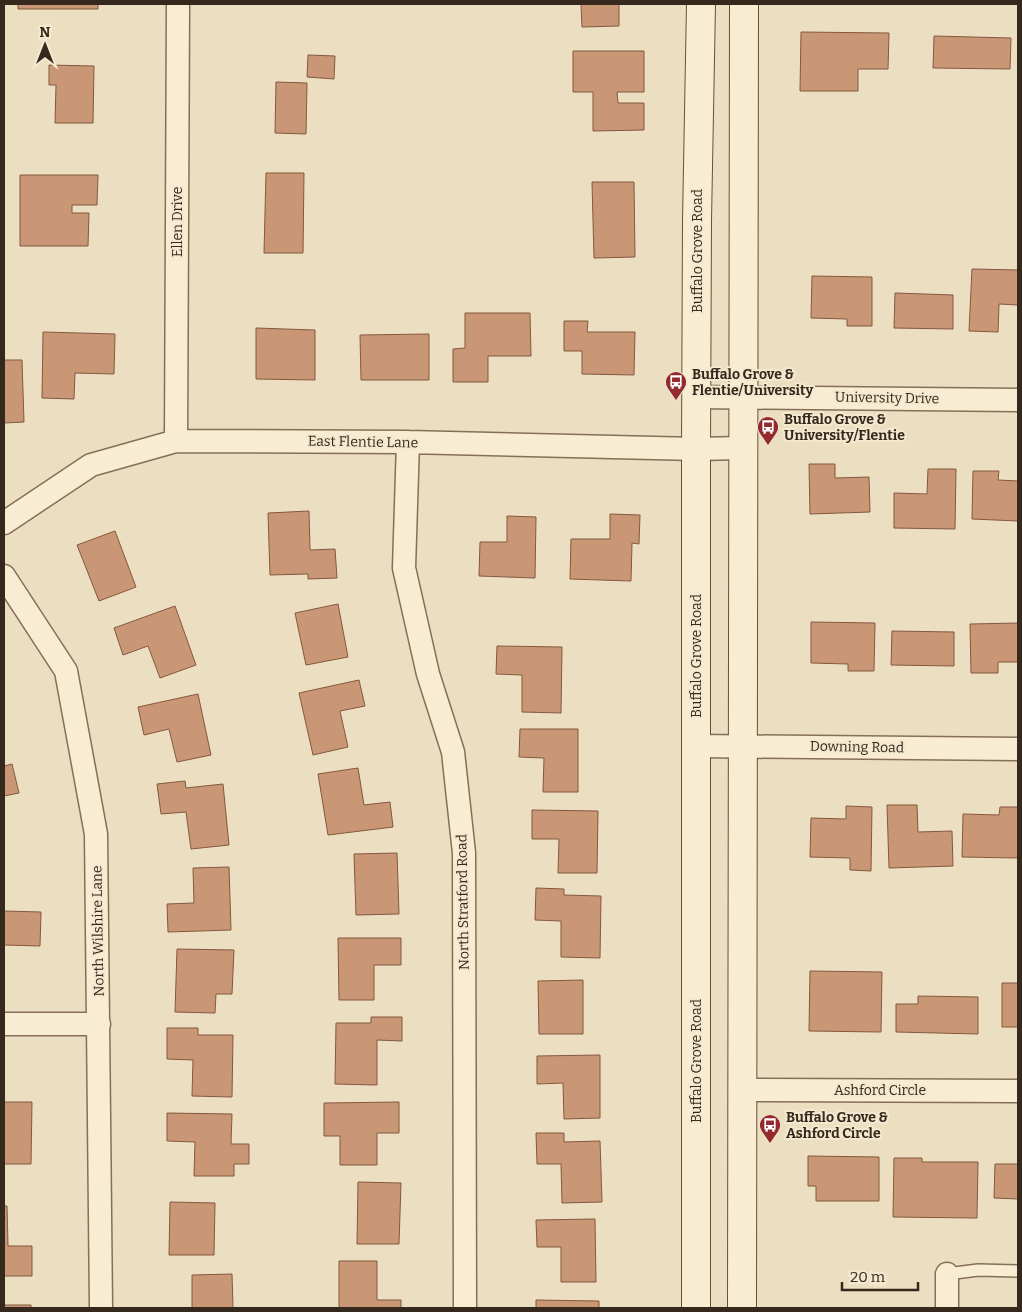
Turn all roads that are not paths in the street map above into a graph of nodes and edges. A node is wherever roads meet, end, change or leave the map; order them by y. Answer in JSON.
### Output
{"nodes":[{"id":1,"x":178,"y":4,"type":"edge"},
{"id":2,"x":701,"y":4,"type":"edge"},
{"id":3,"x":744,"y":4,"type":"edge"},
{"id":4,"x":743,"y":397,"type":"junction"},
{"id":5,"x":697,"y":398,"type":"junction"},
{"id":6,"x":1018,"y":400,"type":"edge"},
{"id":7,"x":176,"y":441,"type":"junction"},
{"id":8,"x":408,"y":442,"type":"junction"},
{"id":9,"x":743,"y":448,"type":"junction"},
{"id":10,"x":696,"y":449,"type":"junction"},
{"id":11,"x":4,"y":523,"type":"edge"},
{"id":12,"x":4,"y":576,"type":"edge"},
{"id":13,"x":696,"y":746,"type":"junction"},
{"id":14,"x":742,"y":746,"type":"junction"},
{"id":15,"x":1018,"y":748,"type":"edge"},
{"id":16,"x":4,"y":1024,"type":"edge"},
{"id":17,"x":99,"y":1024,"type":"junction"},
{"id":18,"x":741,"y":1090,"type":"junction"},
{"id":19,"x":1018,"y":1091,"type":"edge"},
{"id":20,"x":1018,"y":1271,"type":"edge"},
{"id":21,"x":948,"y":1274,"type":"joint"},
{"id":22,"x":102,"y":1308,"type":"edge"},
{"id":23,"x":465,"y":1308,"type":"edge"},
{"id":24,"x":696,"y":1308,"type":"edge"},
{"id":25,"x":742,"y":1308,"type":"edge"},
{"id":26,"x":947,"y":1308,"type":"edge"}],
"edges":[{"from":1,"to":7,"type":"street","name":"Ellen Drive"},
{"from":2,"to":5,"type":"main road","name":"Buffalo Grove Road"},
{"from":3,"to":4,"type":"main road"},
{"from":4,"to":5,"type":"street","name":"University Drive"},
{"from":4,"to":6,"type":"street","name":"University Drive"},
{"from":4,"to":9,"type":"main road"},
{"from":5,"to":10,"type":"main road","name":"Buffalo Grove Road"},
{"from":7,"to":8,"type":"street","name":"East Flentie Lane"},
{"from":7,"to":11,"type":"street","name":"East Flentie Lane"},
{"from":8,"to":10,"type":"street","name":"East Flentie Lane"},
{"from":8,"to":23,"type":"street","name":"North Stratford Road"},
{"from":9,"to":10,"type":"street","name":"East Flentie Lane"},
{"from":9,"to":14,"type":"main road"},
{"from":10,"to":13,"type":"main road","name":"Buffalo Grove Road"},
{"from":12,"to":17,"type":"street","name":"North Wilshire Lane"},
{"from":13,"to":14,"type":"street","name":"Downing Road"},
{"from":13,"to":24,"type":"main road","name":"Buffalo Grove Road"},
{"from":14,"to":15,"type":"street","name":"Downing Road"},
{"from":14,"to":18,"type":"main road"},
{"from":16,"to":17,"type":"street"},
{"from":17,"to":22,"type":"street","name":"North Wilshire Lane"},
{"from":18,"to":19,"type":"street","name":"Ashford Circle"},
{"from":18,"to":25,"type":"main road"},
{"from":20,"to":21,"type":"lane"},
{"from":21,"to":26,"type":"street"}]}
